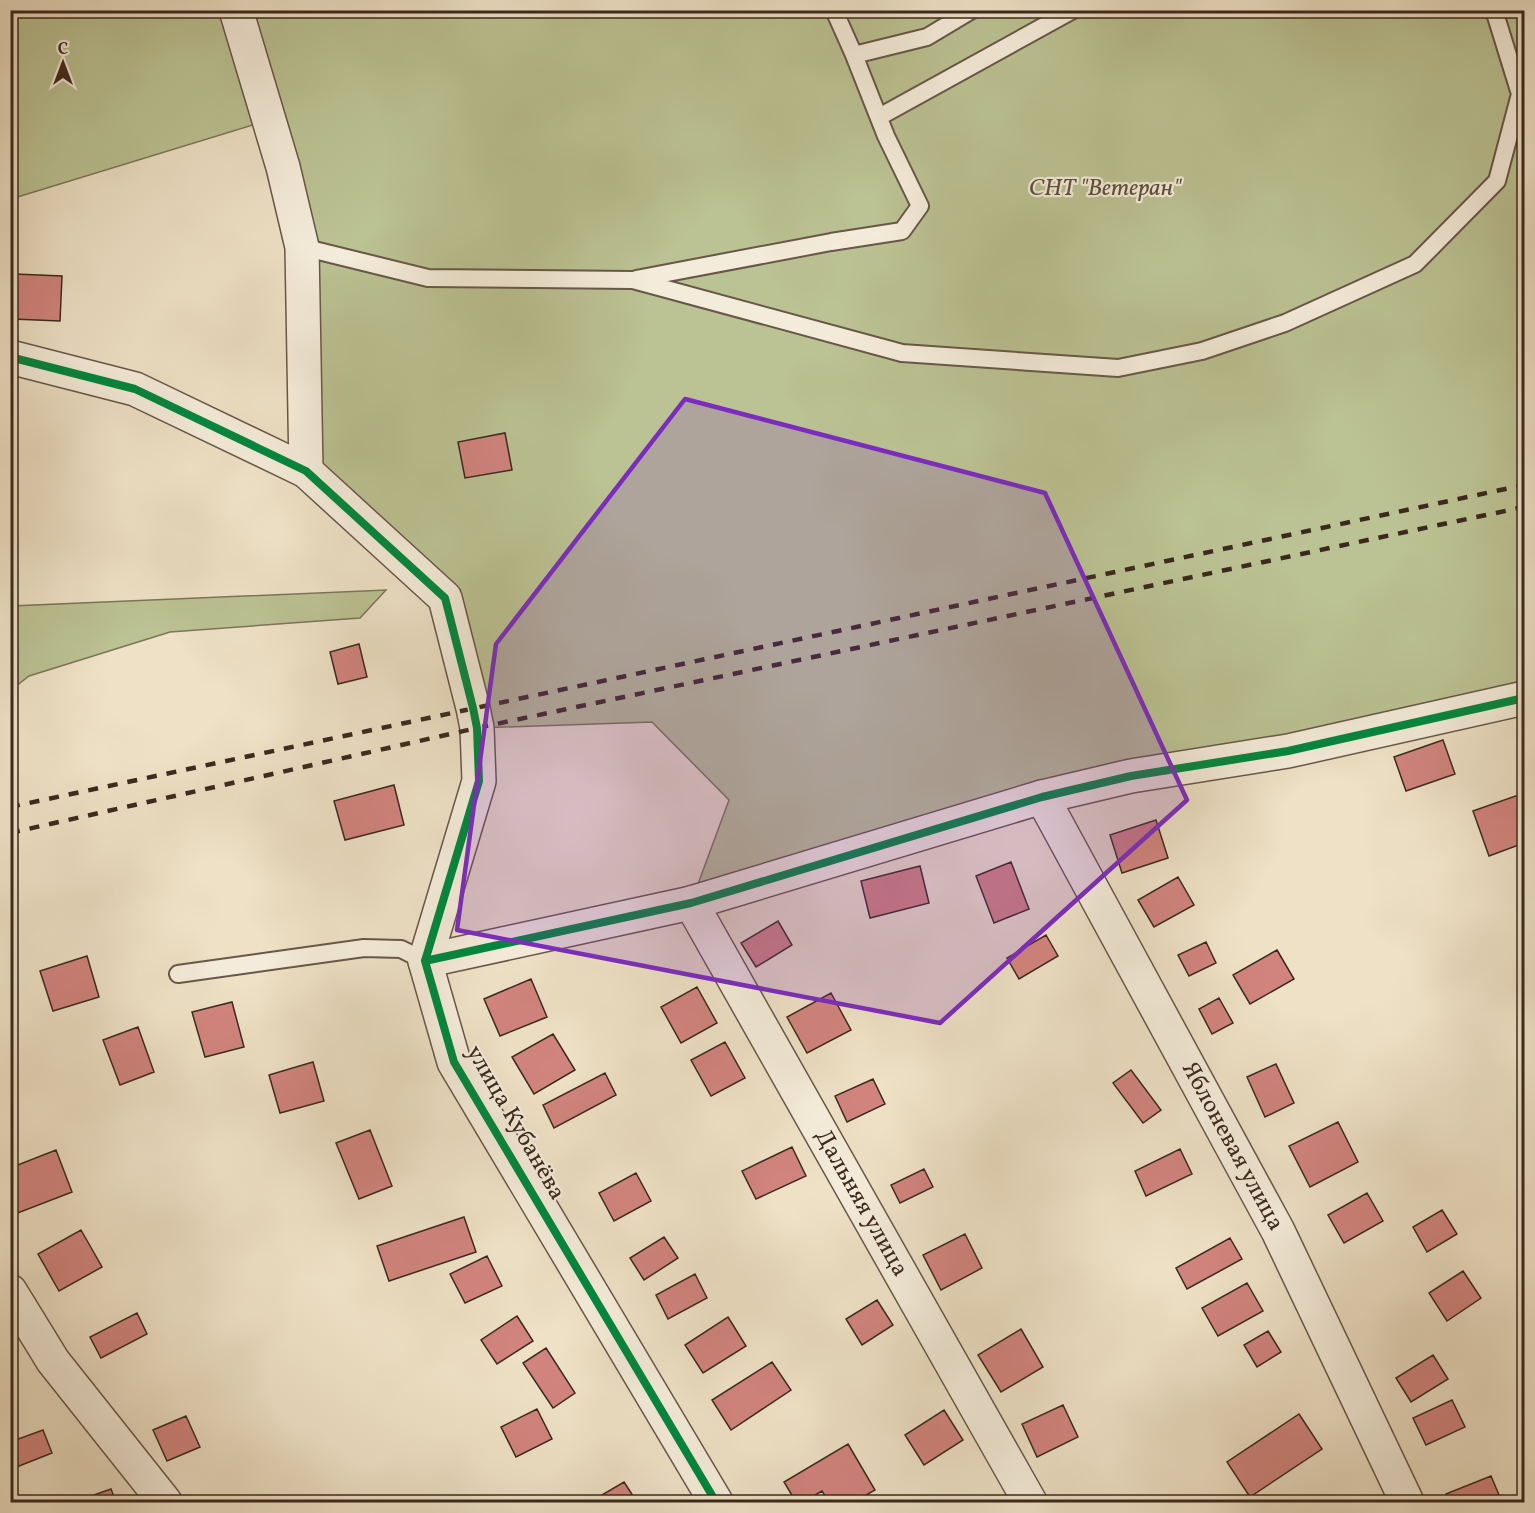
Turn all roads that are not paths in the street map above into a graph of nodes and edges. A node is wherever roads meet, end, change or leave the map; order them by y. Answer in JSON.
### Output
{"nodes":[{"id":1,"x":236,"y":10,"type":"edge"},
{"id":2,"x":834,"y":10,"type":"edge"},
{"id":3,"x":972,"y":10,"type":"edge"},
{"id":4,"x":1073,"y":10,"type":"edge"},
{"id":5,"x":1494,"y":10,"type":"edge"},
{"id":6,"x":854,"y":55,"type":"junction"},
{"id":7,"x":879,"y":117,"type":"junction"},
{"id":8,"x":302,"y":247,"type":"junction"},
{"id":9,"x":633,"y":280,"type":"junction"},
{"id":10,"x":10,"y":357,"type":"edge"},
{"id":11,"x":306,"y":471,"type":"junction"},
{"id":12,"x":1524,"y":698,"type":"edge"},
{"id":13,"x":1042,"y":797,"type":"junction"},
{"id":14,"x":692,"y":903,"type":"junction"},
{"id":15,"x":425,"y":961,"type":"junction"},
{"id":16,"x":178,"y":974,"type":"dead end"},
{"id":17,"x":10,"y":1291,"type":"edge"},
{"id":18,"x":713,"y":1502,"type":"edge"},
{"id":19,"x":165,"y":1503,"type":"edge"},
{"id":20,"x":1030,"y":1503,"type":"edge"},
{"id":21,"x":1407,"y":1503,"type":"edge"}],
"edges":[{"from":1,"to":8,"type":"street"},
{"from":2,"to":6,"type":"lane"},
{"from":3,"to":6,"type":"lane"},
{"from":4,"to":7,"type":"lane"},
{"from":5,"to":9,"type":"lane"},
{"from":6,"to":7,"type":"lane"},
{"from":7,"to":9,"type":"lane"},
{"from":8,"to":9,"type":"lane"},
{"from":8,"to":11,"type":"street"},
{"from":10,"to":11,"type":"street"},
{"from":11,"to":15,"type":"street"},
{"from":12,"to":13,"type":"street"},
{"from":13,"to":14,"type":"street"},
{"from":13,"to":21,"type":"street","name":"Яблоневая улица"},
{"from":14,"to":15,"type":"street"},
{"from":14,"to":20,"type":"street","name":"Дальняя улица"},
{"from":15,"to":16,"type":"lane"},
{"from":15,"to":18,"type":"street","name":"улица Кубанёва"},
{"from":17,"to":19,"type":"street"}]}
